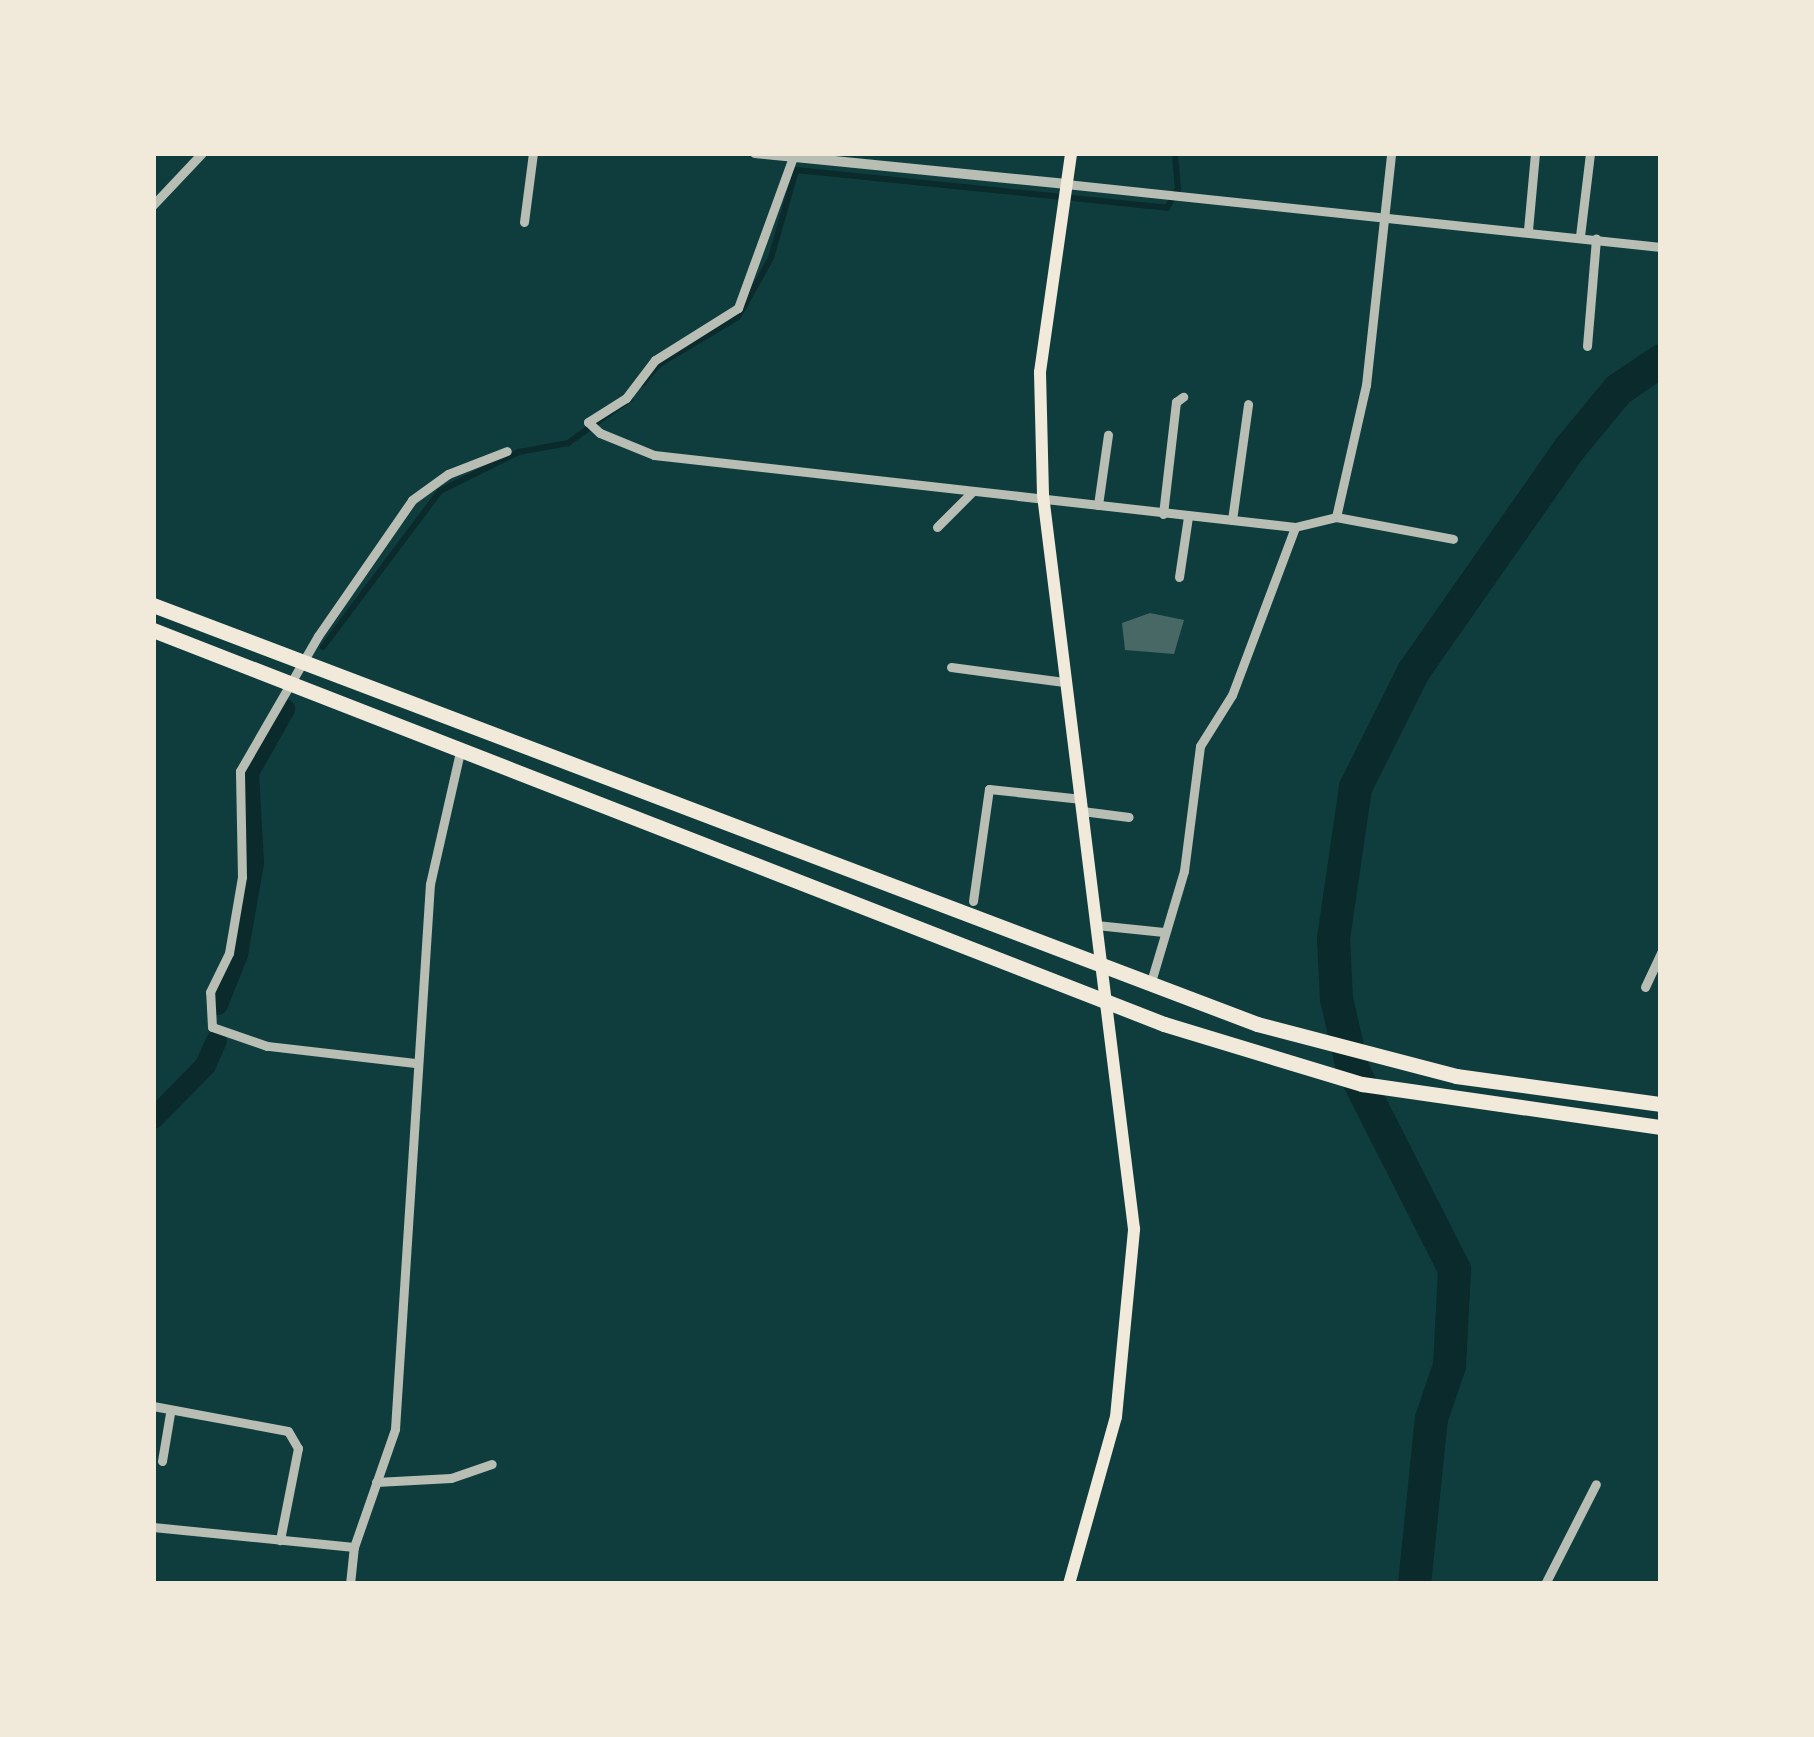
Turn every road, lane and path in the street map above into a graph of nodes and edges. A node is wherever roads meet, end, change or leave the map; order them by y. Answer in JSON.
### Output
{"nodes":[{"id":1,"x":202,"y":153,"type":"edge"},
{"id":2,"x":533,"y":153,"type":"edge"},
{"id":3,"x":755,"y":153,"type":"edge"},
{"id":4,"x":1071,"y":153,"type":"edge"},
{"id":5,"x":1391,"y":153,"type":"edge"},
{"id":6,"x":1535,"y":153,"type":"edge"},
{"id":7,"x":1590,"y":153,"type":"edge"},
{"id":8,"x":793,"y":157,"type":"junction"},
{"id":9,"x":1066,"y":184,"type":"junction"},
{"id":10,"x":153,"y":205,"type":"edge"},
{"id":11,"x":1382,"y":219,"type":"junction"},
{"id":12,"x":524,"y":222,"type":"dead end"},
{"id":13,"x":1528,"y":230,"type":"junction"},
{"id":14,"x":1580,"y":236,"type":"junction"},
{"id":15,"x":1596,"y":238,"type":"junction"},
{"id":16,"x":1661,"y":247,"type":"edge"},
{"id":17,"x":1587,"y":346,"type":"dead end"},
{"id":18,"x":1184,"y":397,"type":"dead end"},
{"id":19,"x":1248,"y":404,"type":"dead end"},
{"id":20,"x":1108,"y":436,"type":"dead end"},
{"id":21,"x":507,"y":451,"type":"dead end"},
{"id":22,"x":972,"y":492,"type":"junction"},
{"id":23,"x":1043,"y":495,"type":"junction"},
{"id":24,"x":1098,"y":505,"type":"junction"},
{"id":25,"x":1163,"y":514,"type":"junction"},
{"id":26,"x":1188,"y":517,"type":"junction"},
{"id":27,"x":1336,"y":517,"type":"junction"},
{"id":28,"x":1232,"y":520,"type":"junction"},
{"id":29,"x":937,"y":527,"type":"dead end"},
{"id":30,"x":1295,"y":527,"type":"junction"},
{"id":31,"x":1453,"y":538,"type":"dead end"},
{"id":32,"x":1179,"y":577,"type":"dead end"},
{"id":33,"x":153,"y":605,"type":"edge"},
{"id":34,"x":153,"y":631,"type":"edge"},
{"id":35,"x":302,"y":661,"type":"junction"},
{"id":36,"x":951,"y":667,"type":"dead end"},
{"id":37,"x":1064,"y":682,"type":"junction"},
{"id":38,"x":289,"y":683,"type":"junction"},
{"id":39,"x":461,"y":748,"type":"junction"},
{"id":40,"x":1082,"y":805,"type":"junction"},
{"id":41,"x":1129,"y":818,"type":"dead end"},
{"id":42,"x":973,"y":901,"type":"dead end"},
{"id":43,"x":1096,"y":925,"type":"junction"},
{"id":44,"x":1164,"y":932,"type":"junction"},
{"id":45,"x":1661,"y":952,"type":"edge"},
{"id":46,"x":1103,"y":968,"type":"junction"},
{"id":47,"x":1150,"y":985,"type":"junction"},
{"id":48,"x":1645,"y":987,"type":"dead end"},
{"id":49,"x":1108,"y":1000,"type":"junction"},
{"id":50,"x":415,"y":1063,"type":"junction"},
{"id":51,"x":1661,"y":1104,"type":"edge"},
{"id":52,"x":1661,"y":1127,"type":"edge"},
{"id":53,"x":153,"y":1406,"type":"edge"},
{"id":54,"x":170,"y":1413,"type":"junction"},
{"id":55,"x":162,"y":1461,"type":"dead end"},
{"id":56,"x":492,"y":1464,"type":"dead end"},
{"id":57,"x":376,"y":1483,"type":"junction"},
{"id":58,"x":1596,"y":1484,"type":"dead end"},
{"id":59,"x":153,"y":1527,"type":"edge"},
{"id":60,"x":280,"y":1540,"type":"junction"},
{"id":61,"x":354,"y":1547,"type":"junction"},
{"id":62,"x":350,"y":1584,"type":"edge"},
{"id":63,"x":1070,"y":1584,"type":"edge"},
{"id":64,"x":1546,"y":1584,"type":"edge"}],
"edges":[{"from":1,"to":10,"type":"street"},
{"from":2,"to":12,"type":"street"},
{"from":3,"to":8,"type":"street"},
{"from":4,"to":9,"type":"main road"},
{"from":5,"to":11,"type":"street"},
{"from":6,"to":13,"type":"street"},
{"from":7,"to":14,"type":"street"},
{"from":8,"to":9,"type":"street"},
{"from":8,"to":22,"type":"street"},
{"from":9,"to":11,"type":"street"},
{"from":9,"to":23,"type":"main road"},
{"from":11,"to":13,"type":"street"},
{"from":11,"to":27,"type":"street"},
{"from":13,"to":14,"type":"street"},
{"from":14,"to":15,"type":"street"},
{"from":15,"to":16,"type":"street"},
{"from":15,"to":17,"type":"street"},
{"from":18,"to":25,"type":"street"},
{"from":19,"to":28,"type":"street"},
{"from":20,"to":24,"type":"street"},
{"from":21,"to":35,"type":"street"},
{"from":22,"to":23,"type":"street"},
{"from":22,"to":29,"type":"street"},
{"from":23,"to":24,"type":"street"},
{"from":23,"to":37,"type":"main road"},
{"from":24,"to":25,"type":"street"},
{"from":25,"to":26,"type":"street"},
{"from":26,"to":28,"type":"street"},
{"from":26,"to":32,"type":"street"},
{"from":27,"to":30,"type":"street"},
{"from":27,"to":31,"type":"street"},
{"from":28,"to":30,"type":"street"},
{"from":30,"to":44,"type":"street"},
{"from":33,"to":35,"type":"highway"},
{"from":34,"to":38,"type":"highway"},
{"from":35,"to":38,"type":"street"},
{"from":35,"to":46,"type":"highway"},
{"from":36,"to":37,"type":"street"},
{"from":37,"to":40,"type":"main road"},
{"from":38,"to":39,"type":"highway"},
{"from":38,"to":50,"type":"street"},
{"from":39,"to":49,"type":"highway"},
{"from":39,"to":50,"type":"street"},
{"from":40,"to":41,"type":"street"},
{"from":40,"to":42,"type":"street"},
{"from":40,"to":43,"type":"main road"},
{"from":43,"to":44,"type":"street"},
{"from":43,"to":46,"type":"main road"},
{"from":44,"to":47,"type":"street"},
{"from":45,"to":48,"type":"street"},
{"from":46,"to":47,"type":"highway"},
{"from":46,"to":49,"type":"main road"},
{"from":47,"to":51,"type":"highway"},
{"from":49,"to":52,"type":"highway"},
{"from":49,"to":63,"type":"main road"},
{"from":50,"to":57,"type":"street"},
{"from":53,"to":54,"type":"street"},
{"from":54,"to":55,"type":"street"},
{"from":54,"to":60,"type":"street"},
{"from":56,"to":57,"type":"street"},
{"from":57,"to":61,"type":"street"},
{"from":58,"to":64,"type":"street"},
{"from":59,"to":60,"type":"street"},
{"from":60,"to":61,"type":"street"},
{"from":61,"to":62,"type":"street"}]}
